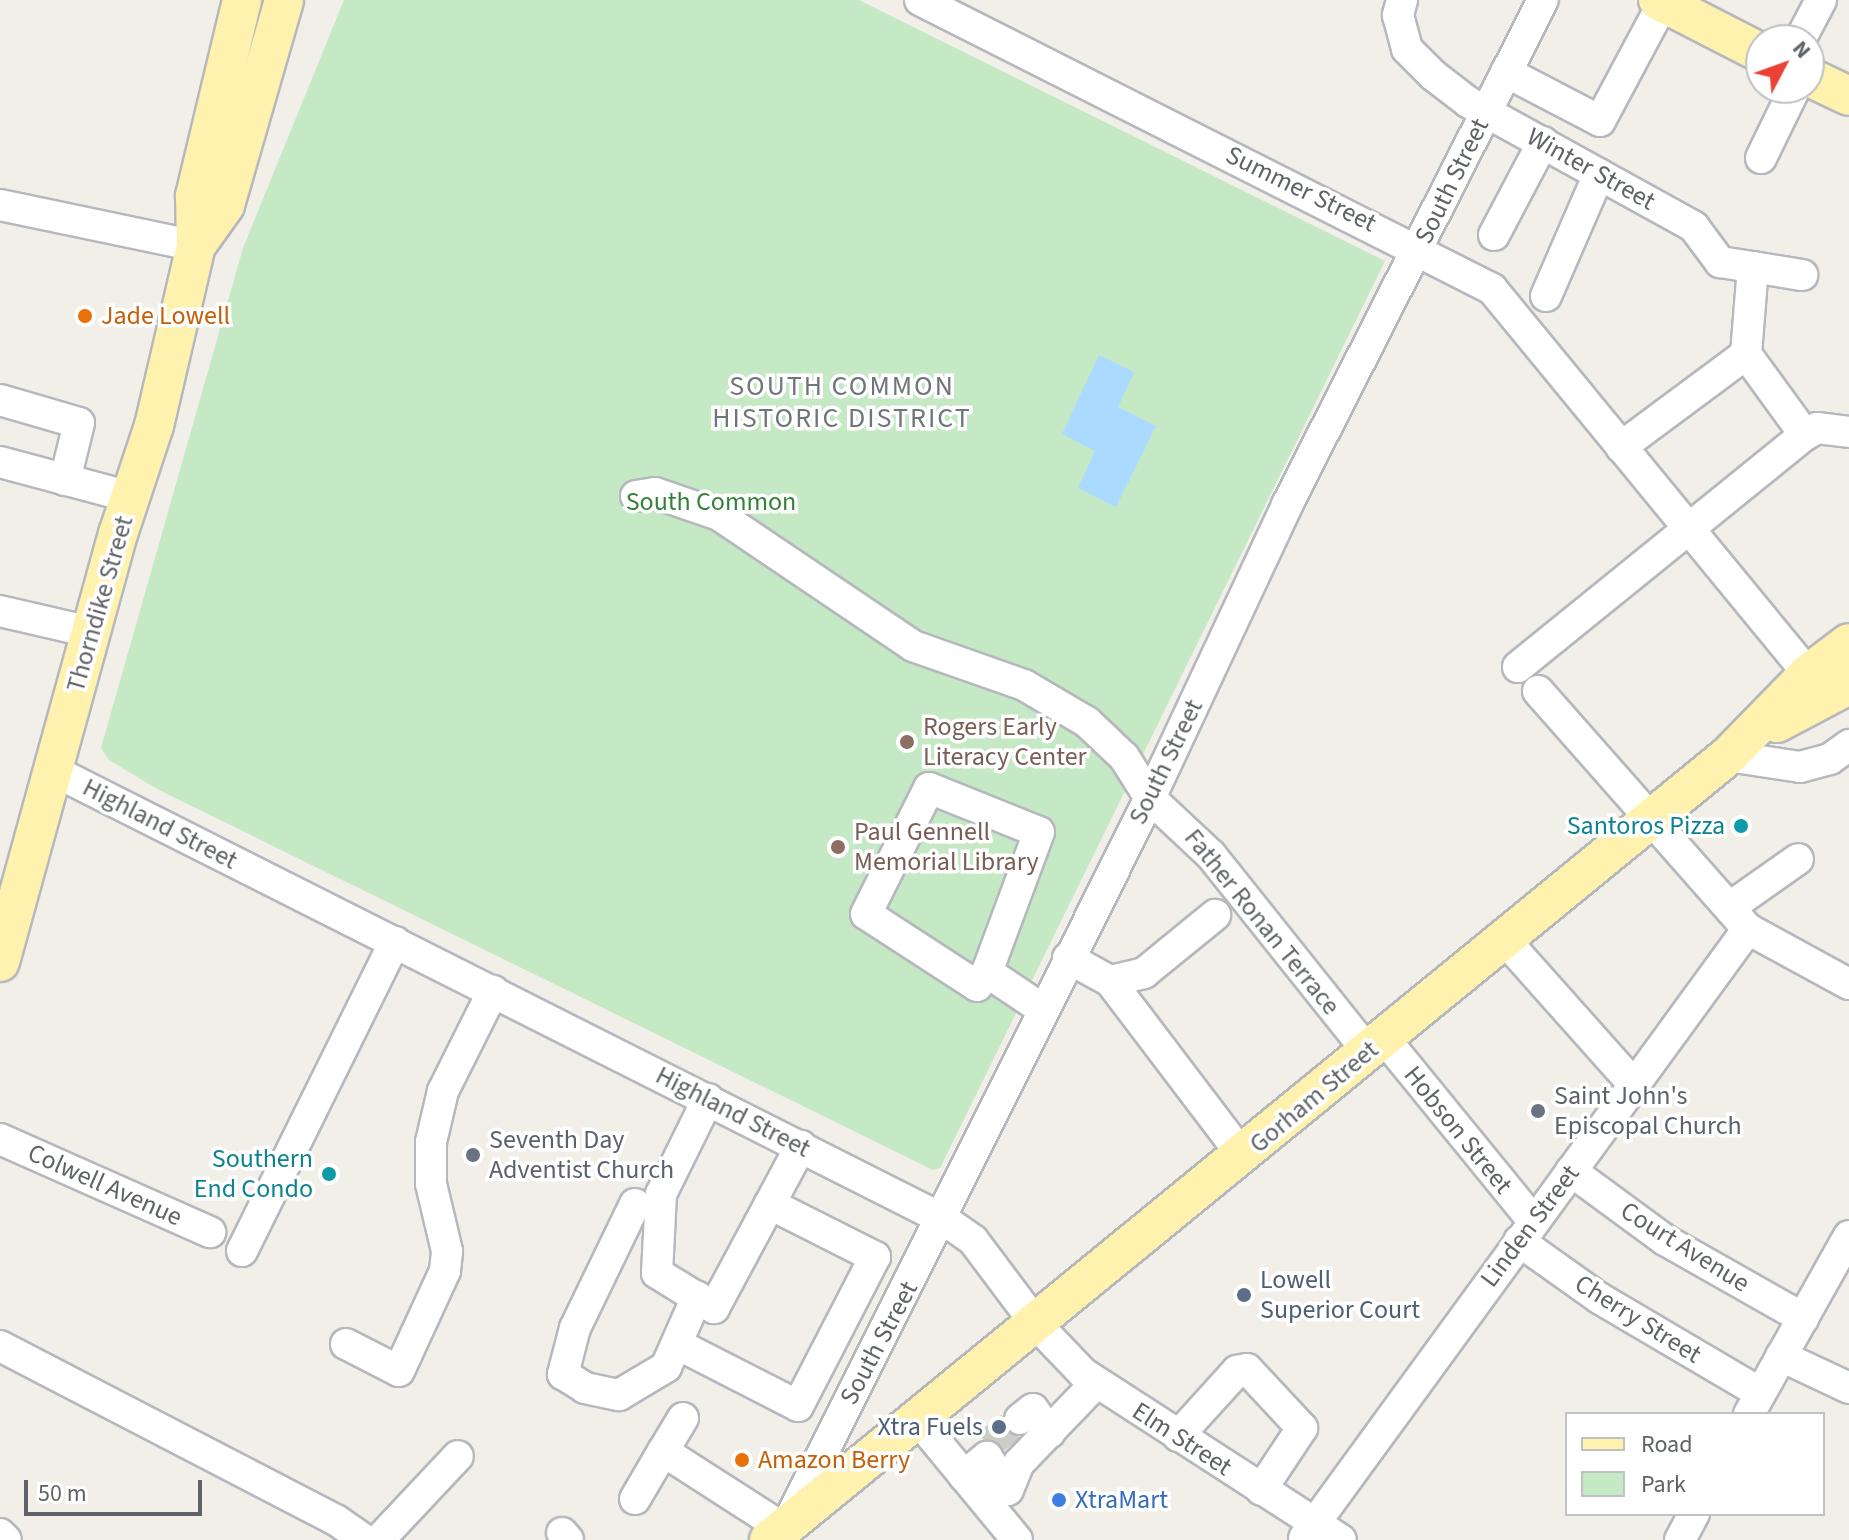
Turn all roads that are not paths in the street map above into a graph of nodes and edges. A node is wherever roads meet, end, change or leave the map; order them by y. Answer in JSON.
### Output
{"nodes":[{"id":1,"x":242,"y":0,"type":"edge"},
{"id":2,"x":284,"y":0,"type":"edge"},
{"id":3,"x":920,"y":0,"type":"edge"},
{"id":4,"x":1402,"y":0,"type":"edge"},
{"id":5,"x":1543,"y":0,"type":"edge"},
{"id":6,"x":1821,"y":0,"type":"edge"},
{"id":7,"x":1661,"y":1,"type":"edge"},
{"id":8,"x":1808,"y":24,"type":"edge"},
{"id":9,"x":1745,"y":45,"type":"edge"},
{"id":10,"x":1506,"y":72,"type":"junction"},
{"id":11,"x":1825,"y":85,"type":"edge"},
{"id":12,"x":1849,"y":96,"type":"edge"},
{"id":13,"x":1787,"y":104,"type":"edge"},
{"id":14,"x":1487,"y":111,"type":"junction"},
{"id":15,"x":1543,"y":142,"type":"junction"},
{"id":16,"x":1761,"y":158,"type":"dead end"},
{"id":17,"x":1599,"y":174,"type":"junction"},
{"id":18,"x":0,"y":205,"type":"edge"},
{"id":19,"x":1494,"y":235,"type":"dead end"},
{"id":20,"x":196,"y":246,"type":"junction"},
{"id":21,"x":1419,"y":249,"type":"junction"},
{"id":22,"x":1753,"y":267,"type":"junction"},
{"id":23,"x":1802,"y":275,"type":"dead end"},
{"id":24,"x":1546,"y":296,"type":"dead end"},
{"id":25,"x":1746,"y":354,"type":"junction"},
{"id":26,"x":0,"y":400,"type":"edge"},
{"id":27,"x":1849,"y":432,"type":"edge"},
{"id":28,"x":1805,"y":435,"type":"junction"},
{"id":29,"x":1621,"y":447,"type":"junction"},
{"id":30,"x":0,"y":462,"type":"edge"},
{"id":31,"x":65,"y":480,"type":"junction"},
{"id":32,"x":636,"y":496,"type":"dead end"},
{"id":33,"x":131,"y":497,"type":"junction"},
{"id":34,"x":1690,"y":533,"type":"junction"},
{"id":35,"x":0,"y":611,"type":"edge"},
{"id":36,"x":79,"y":629,"type":"junction"},
{"id":37,"x":1849,"y":643,"type":"edge"},
{"id":38,"x":1518,"y":667,"type":"dead end"},
{"id":39,"x":1808,"y":674,"type":"junction"},
{"id":40,"x":1849,"y":685,"type":"edge"},
{"id":41,"x":1538,"y":691,"type":"dead end"},
{"id":42,"x":1849,"y":745,"type":"edge"},
{"id":43,"x":1728,"y":756,"type":"junction"},
{"id":44,"x":54,"y":771,"type":"junction"},
{"id":45,"x":1150,"y":798,"type":"junction"},
{"id":46,"x":1653,"y":816,"type":"junction"},
{"id":47,"x":1798,"y":859,"type":"dead end"},
{"id":48,"x":1215,"y":915,"type":"dead end"},
{"id":49,"x":1739,"y":918,"type":"junction"},
{"id":50,"x":1504,"y":939,"type":"junction"},
{"id":51,"x":395,"y":942,"type":"junction"},
{"id":52,"x":1068,"y":958,"type":"junction"},
{"id":53,"x":0,"y":962,"type":"edge"},
{"id":54,"x":987,"y":972,"type":"junction"},
{"id":55,"x":1110,"y":981,"type":"junction"},
{"id":56,"x":1849,"y":984,"type":"edge"},
{"id":57,"x":493,"y":991,"type":"junction"},
{"id":58,"x":1042,"y":1009,"type":"junction"},
{"id":59,"x":1376,"y":1045,"type":"junction"},
{"id":60,"x":1634,"y":1085,"type":"junction"},
{"id":61,"x":708,"y":1099,"type":"junction"},
{"id":62,"x":0,"y":1139,"type":"edge"},
{"id":63,"x":801,"y":1146,"type":"junction"},
{"id":64,"x":1243,"y":1156,"type":"junction"},
{"id":65,"x":1571,"y":1171,"type":"junction"},
{"id":66,"x":635,"y":1204,"type":"dead end"},
{"id":67,"x":770,"y":1204,"type":"junction"},
{"id":68,"x":943,"y":1219,"type":"junction"},
{"id":69,"x":1526,"y":1231,"type":"junction"},
{"id":70,"x":210,"y":1232,"type":"dead end"},
{"id":71,"x":1849,"y":1236,"type":"edge"},
{"id":72,"x":242,"y":1251,"type":"dead end"},
{"id":73,"x":697,"y":1297,"type":"junction"},
{"id":74,"x":1803,"y":1318,"type":"junction"},
{"id":75,"x":1036,"y":1324,"type":"junction"},
{"id":76,"x":346,"y":1344,"type":"dead end"},
{"id":77,"x":677,"y":1344,"type":"junction"},
{"id":78,"x":0,"y":1346,"type":"edge"},
{"id":79,"x":1781,"y":1356,"type":"junction"},
{"id":80,"x":1096,"y":1383,"type":"junction"},
{"id":81,"x":1849,"y":1388,"type":"edge"},
{"id":82,"x":1754,"y":1404,"type":"edge"},
{"id":83,"x":683,"y":1418,"type":"dead end"},
{"id":84,"x":1020,"y":1419,"type":"dead end"},
{"id":85,"x":919,"y":1421,"type":"junction"},
{"id":86,"x":1050,"y":1433,"type":"junction"},
{"id":87,"x":1178,"y":1436,"type":"junction"},
{"id":88,"x":663,"y":1451,"type":"junction"},
{"id":89,"x":458,"y":1456,"type":"dead end"},
{"id":90,"x":979,"y":1459,"type":"junction"},
{"id":91,"x":1261,"y":1490,"type":"junction"},
{"id":92,"x":635,"y":1499,"type":"dead end"},
{"id":93,"x":1693,"y":1516,"type":"edge"},
{"id":94,"x":1308,"y":1532,"type":"edge"},
{"id":95,"x":785,"y":1533,"type":"edge"},
{"id":96,"x":0,"y":1534,"type":"edge"},
{"id":97,"x":6,"y":1540,"type":"edge"},
{"id":98,"x":365,"y":1540,"type":"edge"},
{"id":99,"x":379,"y":1540,"type":"edge"},
{"id":100,"x":1017,"y":1540,"type":"edge"},
{"id":101,"x":1341,"y":1540,"type":"edge"},
{"id":102,"x":1680,"y":1540,"type":"edge"}],
"edges":[{"from":1,"to":20,"type":"main road","name":"Thorndike Street"},
{"from":2,"to":20,"type":"main road","name":"Thorndike Street"},
{"from":3,"to":21,"type":"street","name":"Summer Street"},
{"from":4,"to":14,"type":"street","name":"Winter Street"},
{"from":5,"to":10,"type":"street","name":"South Street"},
{"from":6,"to":8,"type":"street"},
{"from":7,"to":9,"type":"main road"},
{"from":7,"to":10,"type":"street"},
{"from":10,"to":14,"type":"street","name":"South Street"},
{"from":11,"to":12,"type":"main road"},
{"from":13,"to":16,"type":"street"},
{"from":14,"to":15,"type":"street","name":"Winter Street"},
{"from":14,"to":21,"type":"street","name":"South Street"},
{"from":15,"to":17,"type":"street","name":"Winter Street"},
{"from":15,"to":19,"type":"street"},
{"from":17,"to":22,"type":"street","name":"Winter Street"},
{"from":17,"to":24,"type":"street"},
{"from":18,"to":20,"type":"street"},
{"from":20,"to":33,"type":"main road","name":"Thorndike Street"},
{"from":21,"to":29,"type":"street","name":"Summer Street"},
{"from":21,"to":45,"type":"street","name":"South Street"},
{"from":22,"to":23,"type":"street"},
{"from":22,"to":25,"type":"street"},
{"from":25,"to":28,"type":"street"},
{"from":25,"to":29,"type":"street"},
{"from":26,"to":31,"type":"street"},
{"from":27,"to":28,"type":"street"},
{"from":28,"to":34,"type":"street"},
{"from":29,"to":34,"type":"street","name":"Summer Street"},
{"from":30,"to":31,"type":"street"},
{"from":31,"to":33,"type":"street"},
{"from":32,"to":45,"type":"street","name":"Father Ronan Terrace"},
{"from":33,"to":36,"type":"main road","name":"Thorndike Street"},
{"from":34,"to":38,"type":"street"},
{"from":34,"to":39,"type":"street","name":"Summer Street"},
{"from":35,"to":36,"type":"street"},
{"from":36,"to":44,"type":"main road","name":"Thorndike Street"},
{"from":37,"to":39,"type":"main road","name":"Gorham Street"},
{"from":39,"to":43,"type":"main road","name":"Gorham Street"},
{"from":40,"to":43,"type":"main road"},
{"from":41,"to":46,"type":"street"},
{"from":42,"to":43,"type":"street"},
{"from":43,"to":46,"type":"main road","name":"Gorham Street"},
{"from":44,"to":51,"type":"street","name":"Highland Street"},
{"from":44,"to":53,"type":"main road","name":"Thorndike Street"},
{"from":45,"to":52,"type":"street","name":"South Street"},
{"from":45,"to":59,"type":"street","name":"Father Ronan Terrace"},
{"from":46,"to":49,"type":"street"},
{"from":46,"to":50,"type":"main road","name":"Gorham Street"},
{"from":47,"to":49,"type":"street","name":"Linden Street"},
{"from":48,"to":55,"type":"street"},
{"from":49,"to":56,"type":"street"},
{"from":49,"to":60,"type":"street","name":"Linden Street"},
{"from":50,"to":59,"type":"main road","name":"Gorham Street"},
{"from":50,"to":60,"type":"street"},
{"from":51,"to":57,"type":"street","name":"Highland Street"},
{"from":51,"to":72,"type":"street"},
{"from":52,"to":55,"type":"street"},
{"from":52,"to":58,"type":"street","name":"South Street"},
{"from":54,"to":54,"type":"street"},
{"from":54,"to":58,"type":"street"},
{"from":55,"to":64,"type":"street"},
{"from":57,"to":61,"type":"street","name":"Highland Street"},
{"from":57,"to":76,"type":"street"},
{"from":58,"to":68,"type":"street","name":"South Street"},
{"from":59,"to":64,"type":"main road","name":"Gorham Street"},
{"from":59,"to":69,"type":"street","name":"Hobson Street"},
{"from":60,"to":65,"type":"street","name":"Linden Street"},
{"from":61,"to":63,"type":"street","name":"Highland Street"},
{"from":61,"to":73,"type":"street"},
{"from":62,"to":70,"type":"street","name":"Colwell Avenue"},
{"from":63,"to":67,"type":"street"},
{"from":63,"to":68,"type":"street","name":"Highland Street"},
{"from":64,"to":75,"type":"main road","name":"Gorham Street"},
{"from":65,"to":69,"type":"street","name":"Linden Street"},
{"from":65,"to":74,"type":"street","name":"Court Avenue"},
{"from":66,"to":77,"type":"street"},
{"from":67,"to":73,"type":"street"},
{"from":67,"to":77,"type":"street"},
{"from":68,"to":75,"type":"street","name":"Highland Street"},
{"from":68,"to":95,"type":"street","name":"South Street"},
{"from":69,"to":82,"type":"street","name":"Cherry Street"},
{"from":69,"to":94,"type":"street","name":"Linden Street"},
{"from":71,"to":74,"type":"street"},
{"from":73,"to":77,"type":"street"},
{"from":74,"to":79,"type":"street"},
{"from":75,"to":80,"type":"street","name":"Elm Street"},
{"from":75,"to":85,"type":"main road","name":"Gorham Street"},
{"from":78,"to":98,"type":"street"},
{"from":79,"to":81,"type":"street"},
{"from":79,"to":82,"type":"street"},
{"from":80,"to":86,"type":"street"},
{"from":80,"to":87,"type":"street","name":"Elm Street"},
{"from":83,"to":88,"type":"street"},
{"from":84,"to":86,"type":"street"},
{"from":85,"to":90,"type":"street"},
{"from":85,"to":95,"type":"main road","name":"Gorham Street"},
{"from":86,"to":90,"type":"street"},
{"from":87,"to":91,"type":"street","name":"Elm Street"},
{"from":87,"to":91,"type":"street"},
{"from":88,"to":92,"type":"street"},
{"from":88,"to":95,"type":"street"},
{"from":89,"to":99,"type":"street"},
{"from":90,"to":100,"type":"street"},
{"from":91,"to":94,"type":"street","name":"Elm Street"},
{"from":93,"to":102,"type":"street"},
{"from":94,"to":101,"type":"street","name":"Elm Street"},
{"from":96,"to":97,"type":"street"}]}
